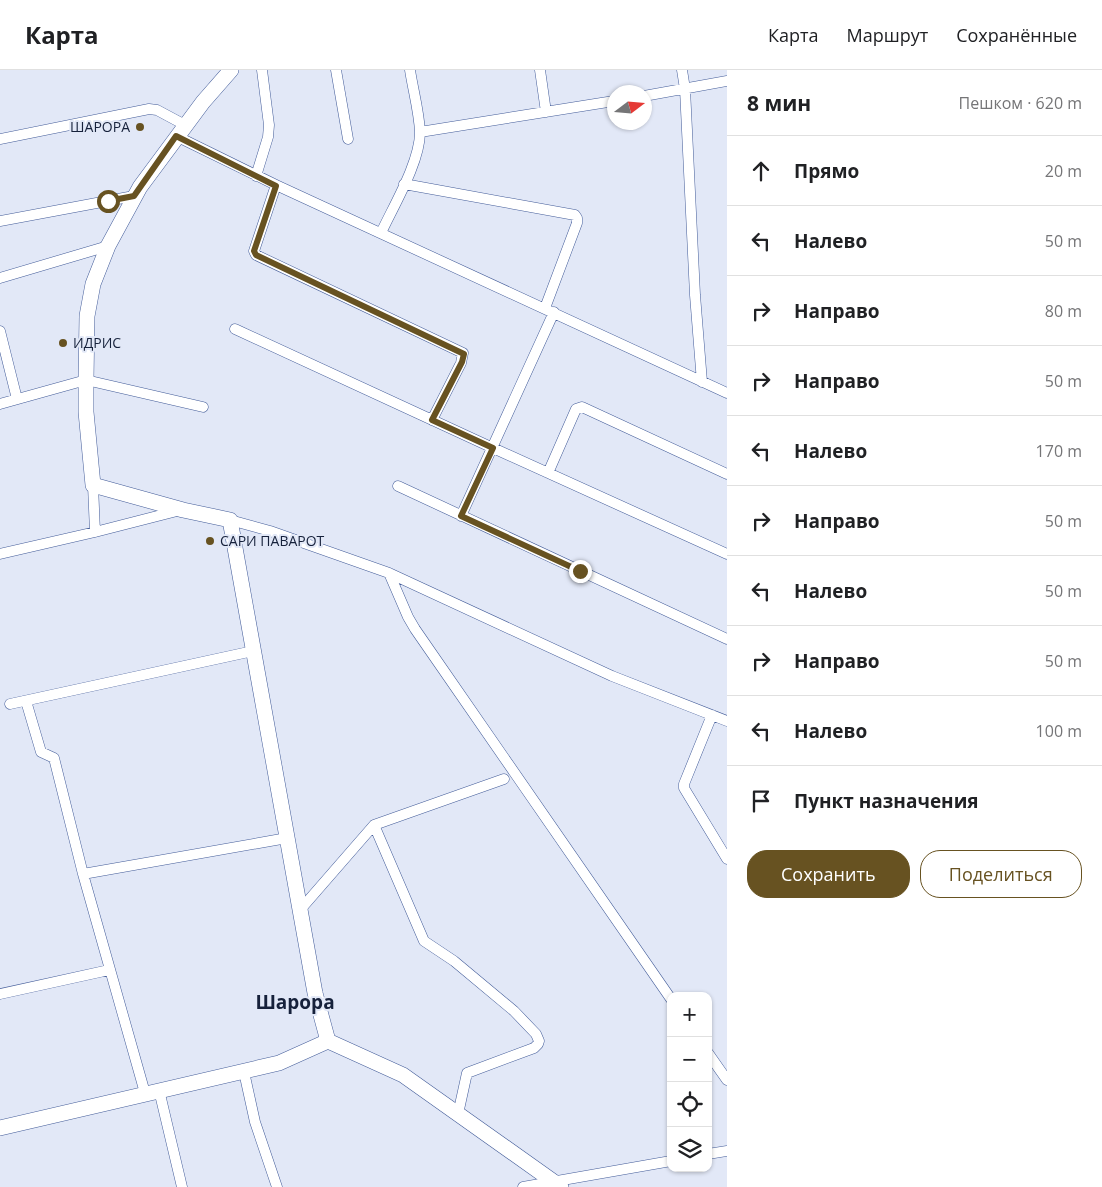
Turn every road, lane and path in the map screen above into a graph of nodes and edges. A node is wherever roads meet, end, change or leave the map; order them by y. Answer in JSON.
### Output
{"nodes":[{"id":1,"x":231,"y":70,"type":"edge"},
{"id":2,"x":262,"y":70,"type":"edge"},
{"id":3,"x":336,"y":70,"type":"edge"},
{"id":4,"x":410,"y":70,"type":"edge"},
{"id":5,"x":540,"y":70,"type":"edge"},
{"id":6,"x":682,"y":70,"type":"edge"},
{"id":7,"x":727,"y":81,"type":"edge"},
{"id":8,"x":685,"y":89,"type":"junction"},
{"id":9,"x":652,"y":95,"type":"edge"},
{"id":10,"x":607,"y":102,"type":"edge"},
{"id":11,"x":546,"y":112,"type":"junction"},
{"id":12,"x":180,"y":131,"type":"junction"},
{"id":13,"x":420,"y":132,"type":"junction"},
{"id":14,"x":0,"y":139,"type":"edge"},
{"id":15,"x":348,"y":139,"type":"dead end"},
{"id":16,"x":256,"y":176,"type":"junction"},
{"id":17,"x":404,"y":184,"type":"junction"},
{"id":18,"x":276,"y":186,"type":"junction"},
{"id":19,"x":134,"y":196,"type":"junction"},
{"id":20,"x":0,"y":221,"type":"edge"},
{"id":21,"x":381,"y":233,"type":"junction"},
{"id":22,"x":108,"y":246,"type":"junction"},
{"id":23,"x":0,"y":278,"type":"edge"},
{"id":24,"x":549,"y":310,"type":"junction"},
{"id":25,"x":235,"y":329,"type":"dead end"},
{"id":26,"x":0,"y":331,"type":"edge"},
{"id":27,"x":86,"y":380,"type":"junction"},
{"id":28,"x":702,"y":382,"type":"junction"},
{"id":29,"x":727,"y":393,"type":"edge"},
{"id":30,"x":18,"y":399,"type":"junction"},
{"id":31,"x":0,"y":404,"type":"edge"},
{"id":32,"x":203,"y":407,"type":"dead end"},
{"id":33,"x":432,"y":420,"type":"junction"},
{"id":34,"x":493,"y":448,"type":"junction"},
{"id":35,"x":548,"y":473,"type":"junction"},
{"id":36,"x":727,"y":474,"type":"edge"},
{"id":37,"x":93,"y":484,"type":"junction"},
{"id":38,"x":398,"y":486,"type":"dead end"},
{"id":39,"x":183,"y":510,"type":"junction"},
{"id":40,"x":461,"y":516,"type":"junction"},
{"id":41,"x":230,"y":520,"type":"junction"},
{"id":42,"x":95,"y":532,"type":"junction"},
{"id":43,"x":0,"y":554,"type":"edge"},
{"id":44,"x":727,"y":554,"type":"edge"},
{"id":45,"x":390,"y":573,"type":"junction"},
{"id":46,"x":727,"y":639,"type":"edge"},
{"id":47,"x":253,"y":651,"type":"junction"},
{"id":48,"x":26,"y":701,"type":"junction"},
{"id":49,"x":10,"y":704,"type":"dead end"},
{"id":50,"x":712,"y":715,"type":"junction"},
{"id":51,"x":727,"y":721,"type":"edge"},
{"id":52,"x":504,"y":779,"type":"dead end"},
{"id":53,"x":374,"y":825,"type":"junction"},
{"id":54,"x":287,"y":838,"type":"junction"},
{"id":55,"x":727,"y":859,"type":"edge"},
{"id":56,"x":82,"y":874,"type":"junction"},
{"id":57,"x":300,"y":910,"type":"junction"},
{"id":58,"x":109,"y":970,"type":"junction"},
{"id":59,"x":667,"y":992,"type":"edge"},
{"id":60,"x":0,"y":994,"type":"edge"},
{"id":61,"x":328,"y":1041,"type":"junction"},
{"id":62,"x":712,"y":1059,"type":"edge"},
{"id":63,"x":244,"y":1072,"type":"junction"},
{"id":64,"x":727,"y":1080,"type":"edge"},
{"id":65,"x":152,"y":1091,"type":"junction"},
{"id":66,"x":458,"y":1114,"type":"junction"},
{"id":67,"x":0,"y":1128,"type":"edge"},
{"id":68,"x":727,"y":1151,"type":"edge"},
{"id":69,"x":712,"y":1153,"type":"edge"},
{"id":70,"x":667,"y":1162,"type":"edge"},
{"id":71,"x":557,"y":1184,"type":"edge"},
{"id":72,"x":182,"y":1187,"type":"edge"},
{"id":73,"x":277,"y":1187,"type":"edge"},
{"id":74,"x":523,"y":1187,"type":"edge"}],
"edges":[{"from":1,"to":12,"type":"street"},
{"from":2,"to":16,"type":"street"},
{"from":3,"to":15,"type":"street"},
{"from":4,"to":13,"type":"street"},
{"from":5,"to":11,"type":"street"},
{"from":6,"to":8,"type":"street"},
{"from":7,"to":8,"type":"street"},
{"from":8,"to":9,"type":"street"},
{"from":8,"to":28,"type":"street"},
{"from":10,"to":11,"type":"street"},
{"from":11,"to":13,"type":"street"},
{"from":12,"to":14,"type":"street"},
{"from":12,"to":16,"type":"street"},
{"from":12,"to":19,"type":"street"},
{"from":13,"to":17,"type":"street"},
{"from":16,"to":18,"type":"street"},
{"from":17,"to":21,"type":"street"},
{"from":17,"to":24,"type":"street"},
{"from":18,"to":21,"type":"street"},
{"from":18,"to":33,"type":"street"},
{"from":19,"to":20,"type":"street"},
{"from":19,"to":22,"type":"street"},
{"from":21,"to":24,"type":"street"},
{"from":22,"to":23,"type":"street"},
{"from":22,"to":27,"type":"street"},
{"from":24,"to":28,"type":"street"},
{"from":24,"to":34,"type":"street"},
{"from":25,"to":33,"type":"street"},
{"from":26,"to":30,"type":"street"},
{"from":27,"to":30,"type":"street"},
{"from":27,"to":32,"type":"street"},
{"from":27,"to":37,"type":"street"},
{"from":28,"to":29,"type":"street"},
{"from":30,"to":31,"type":"street"},
{"from":33,"to":34,"type":"street"},
{"from":34,"to":35,"type":"street"},
{"from":34,"to":40,"type":"street"},
{"from":35,"to":36,"type":"street"},
{"from":35,"to":44,"type":"street"},
{"from":37,"to":39,"type":"street"},
{"from":37,"to":42,"type":"street"},
{"from":38,"to":40,"type":"street"},
{"from":39,"to":41,"type":"street"},
{"from":39,"to":42,"type":"street"},
{"from":40,"to":46,"type":"street"},
{"from":41,"to":45,"type":"street"},
{"from":41,"to":47,"type":"street"},
{"from":42,"to":43,"type":"street"},
{"from":45,"to":50,"type":"street"},
{"from":45,"to":59,"type":"street"},
{"from":47,"to":48,"type":"street"},
{"from":47,"to":54,"type":"street"},
{"from":48,"to":49,"type":"street"},
{"from":48,"to":56,"type":"street"},
{"from":50,"to":51,"type":"street"},
{"from":50,"to":55,"type":"street"},
{"from":52,"to":53,"type":"street"},
{"from":53,"to":57,"type":"street"},
{"from":53,"to":66,"type":"street"},
{"from":54,"to":56,"type":"street"},
{"from":54,"to":57,"type":"street"},
{"from":56,"to":58,"type":"street"},
{"from":57,"to":61,"type":"street"},
{"from":58,"to":60,"type":"street"},
{"from":58,"to":65,"type":"street"},
{"from":61,"to":63,"type":"street"},
{"from":61,"to":66,"type":"street"},
{"from":62,"to":64,"type":"street"},
{"from":63,"to":65,"type":"street"},
{"from":63,"to":73,"type":"street"},
{"from":65,"to":67,"type":"street"},
{"from":65,"to":72,"type":"street"},
{"from":66,"to":71,"type":"street"},
{"from":68,"to":69,"type":"street"},
{"from":70,"to":71,"type":"street"},
{"from":71,"to":74,"type":"street"}]}
